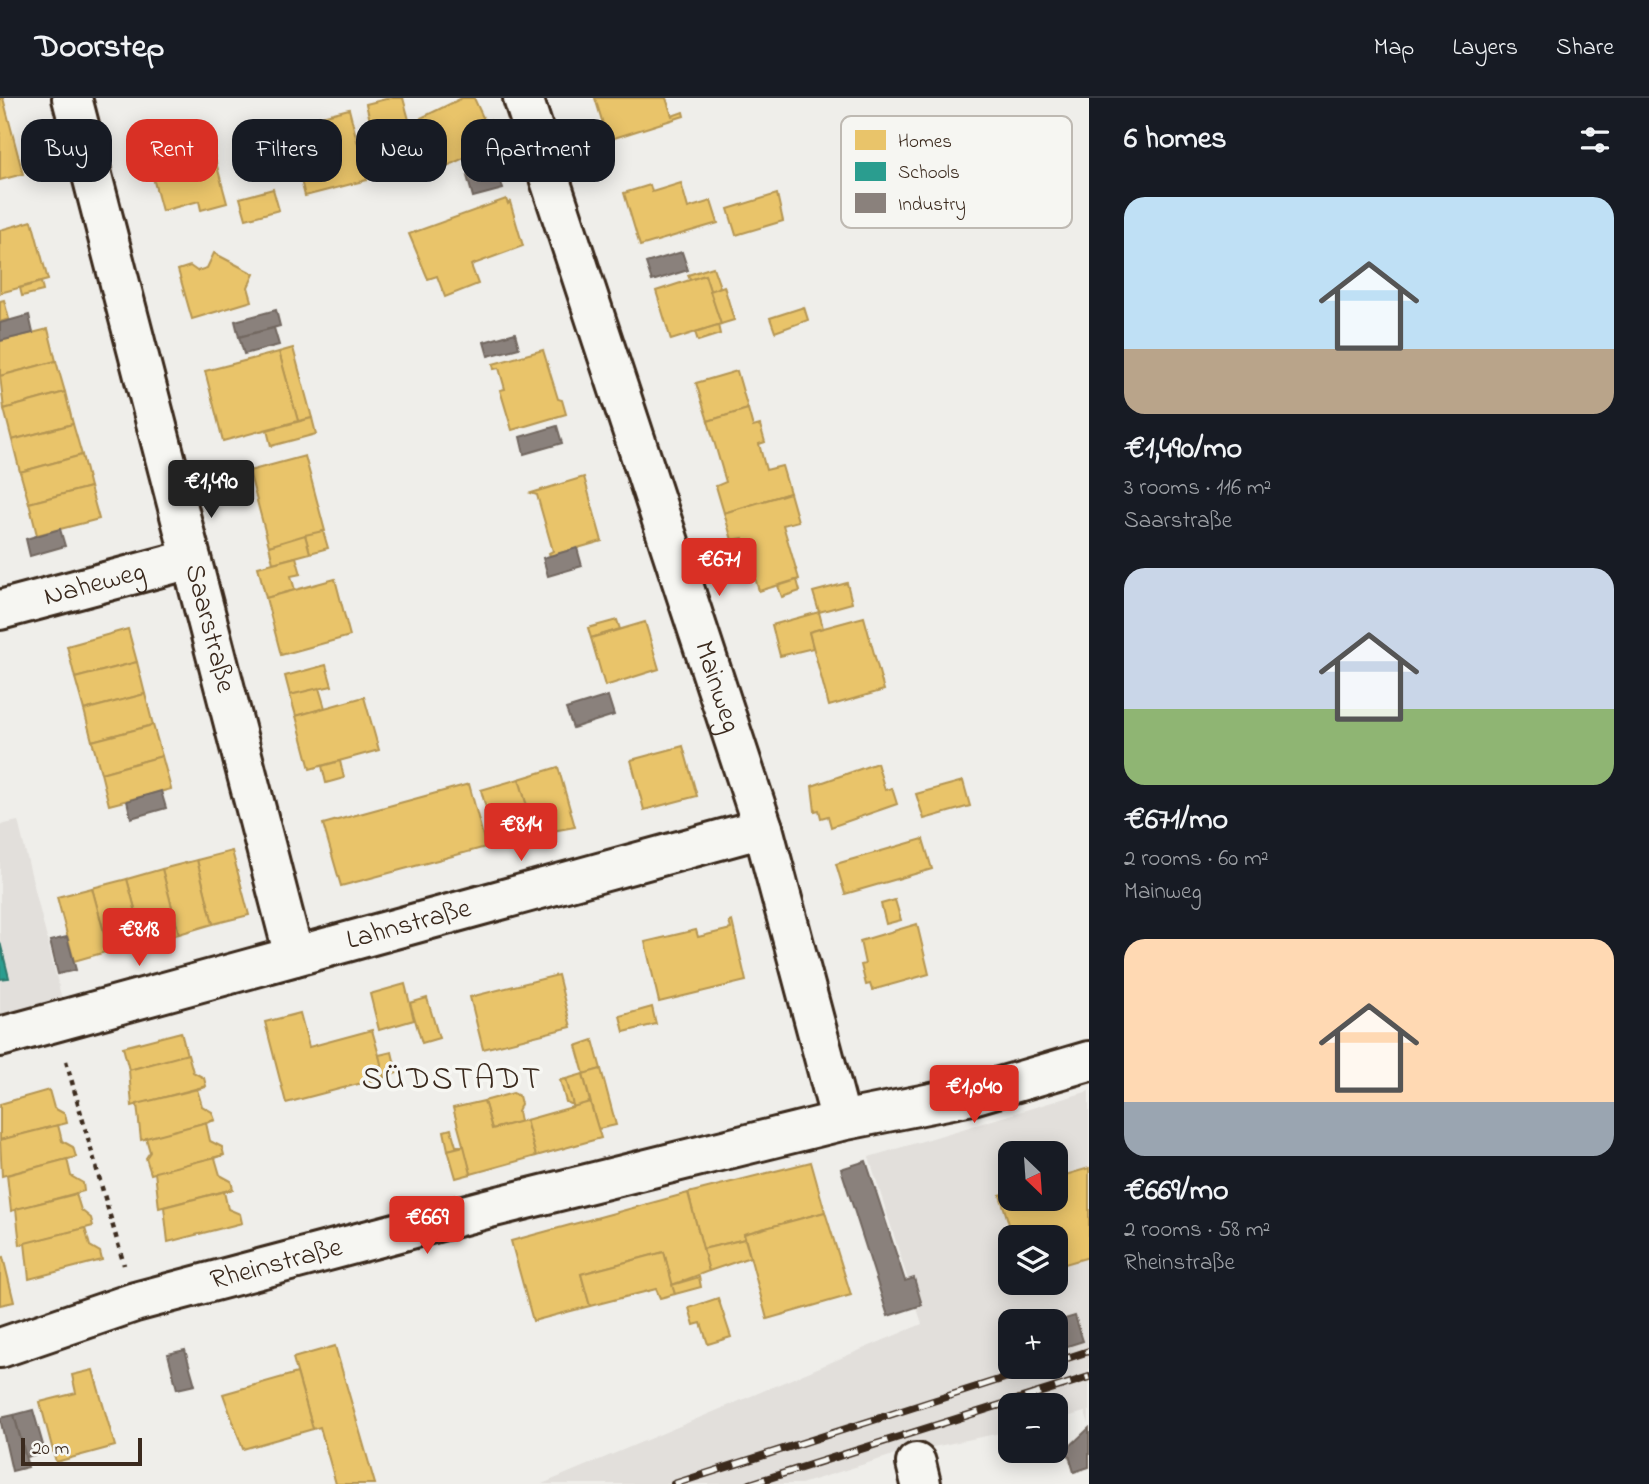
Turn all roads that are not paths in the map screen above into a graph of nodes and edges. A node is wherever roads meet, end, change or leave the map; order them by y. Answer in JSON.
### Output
{"nodes":[{"id":1,"x":72,"y":98,"type":"edge"},
{"id":2,"x":523,"y":98,"type":"edge"},
{"id":3,"x":191,"y":559,"type":"junction"},
{"id":4,"x":0,"y":610,"type":"edge"},
{"id":5,"x":763,"y":828,"type":"junction"},
{"id":6,"x":294,"y":956,"type":"junction"},
{"id":7,"x":0,"y":1037,"type":"edge"},
{"id":8,"x":1089,"y":1061,"type":"edge"},
{"id":9,"x":841,"y":1121,"type":"junction"},
{"id":10,"x":0,"y":1348,"type":"edge"}],
"edges":[{"from":1,"to":3,"type":"street","name":"Saarstraße"},
{"from":2,"to":5,"type":"street","name":"Mainweg"},
{"from":3,"to":4,"type":"street","name":"Naheweg"},
{"from":3,"to":6,"type":"street","name":"Saarstraße"},
{"from":5,"to":6,"type":"street","name":"Lahnstraße"},
{"from":5,"to":9,"type":"street","name":"Mainweg"},
{"from":6,"to":7,"type":"street","name":"Lahnstraße"},
{"from":8,"to":9,"type":"street","name":"Rheinstraße"},
{"from":9,"to":10,"type":"street","name":"Rheinstraße"}]}
